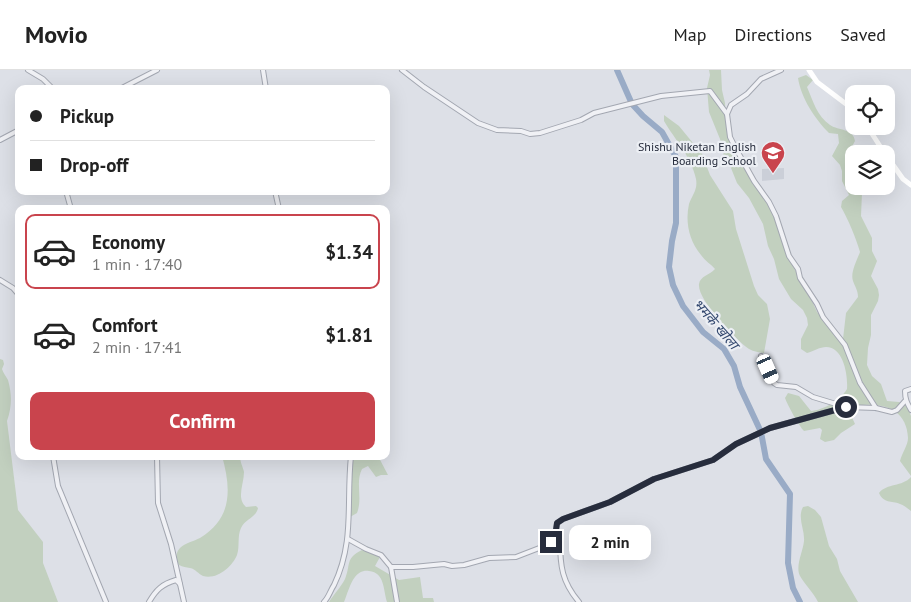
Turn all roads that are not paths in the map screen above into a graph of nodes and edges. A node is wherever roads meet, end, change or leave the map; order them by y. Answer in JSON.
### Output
{"nodes":[{"id":1,"x":28,"y":70,"type":"edge"},
{"id":2,"x":157,"y":70,"type":"edge"},
{"id":3,"x":263,"y":70,"type":"edge"},
{"id":4,"x":402,"y":70,"type":"edge"},
{"id":5,"x":781,"y":70,"type":"edge"},
{"id":6,"x":809,"y":70,"type":"edge"},
{"id":7,"x":49,"y":85,"type":"edge"},
{"id":8,"x":128,"y":85,"type":"edge"},
{"id":9,"x":265,"y":85,"type":"edge"},
{"id":10,"x":845,"y":103,"type":"edge"},
{"id":11,"x":727,"y":114,"type":"junction"},
{"id":12,"x":15,"y":132,"type":"edge"},
{"id":13,"x":0,"y":140,"type":"edge"},
{"id":14,"x":895,"y":167,"type":"edge"},
{"id":15,"x":911,"y":185,"type":"edge"},
{"id":16,"x":0,"y":280,"type":"edge"},
{"id":17,"x":15,"y":291,"type":"edge"},
{"id":18,"x":761,"y":356,"type":"dead end"},
{"id":19,"x":911,"y":389,"type":"edge"},
{"id":20,"x":906,"y":401,"type":"junction"},
{"id":21,"x":846,"y":407,"type":"junction"},
{"id":22,"x":876,"y":408,"type":"junction"},
{"id":23,"x":911,"y":410,"type":"edge"},
{"id":24,"x":54,"y":460,"type":"edge"},
{"id":25,"x":157,"y":460,"type":"edge"},
{"id":26,"x":352,"y":460,"type":"edge"},
{"id":27,"x":348,"y":538,"type":"junction"},
{"id":28,"x":560,"y":540,"type":"junction"},
{"id":29,"x":392,"y":567,"type":"junction"},
{"id":30,"x":180,"y":584,"type":"junction"},
{"id":31,"x":106,"y":602,"type":"edge"},
{"id":32,"x":149,"y":602,"type":"edge"},
{"id":33,"x":184,"y":602,"type":"edge"},
{"id":34,"x":324,"y":602,"type":"edge"},
{"id":35,"x":397,"y":602,"type":"edge"},
{"id":36,"x":579,"y":602,"type":"edge"}],
"edges":[{"from":1,"to":7,"type":"street"},
{"from":2,"to":8,"type":"street"},
{"from":3,"to":9,"type":"street"},
{"from":4,"to":11,"type":"street"},
{"from":5,"to":11,"type":"street"},
{"from":6,"to":10,"type":"street"},
{"from":11,"to":22,"type":"street"},
{"from":12,"to":13,"type":"street"},
{"from":14,"to":15,"type":"street"},
{"from":16,"to":17,"type":"street"},
{"from":18,"to":21,"type":"street"},
{"from":19,"to":20,"type":"street"},
{"from":20,"to":22,"type":"street"},
{"from":20,"to":23,"type":"street"},
{"from":21,"to":22,"type":"street"},
{"from":21,"to":28,"type":"street"},
{"from":24,"to":31,"type":"street"},
{"from":25,"to":30,"type":"street"},
{"from":26,"to":27,"type":"street"},
{"from":27,"to":29,"type":"street"},
{"from":27,"to":34,"type":"street"},
{"from":28,"to":29,"type":"street"},
{"from":28,"to":36,"type":"street"},
{"from":29,"to":35,"type":"street"},
{"from":30,"to":32,"type":"street"},
{"from":30,"to":33,"type":"street"}]}
